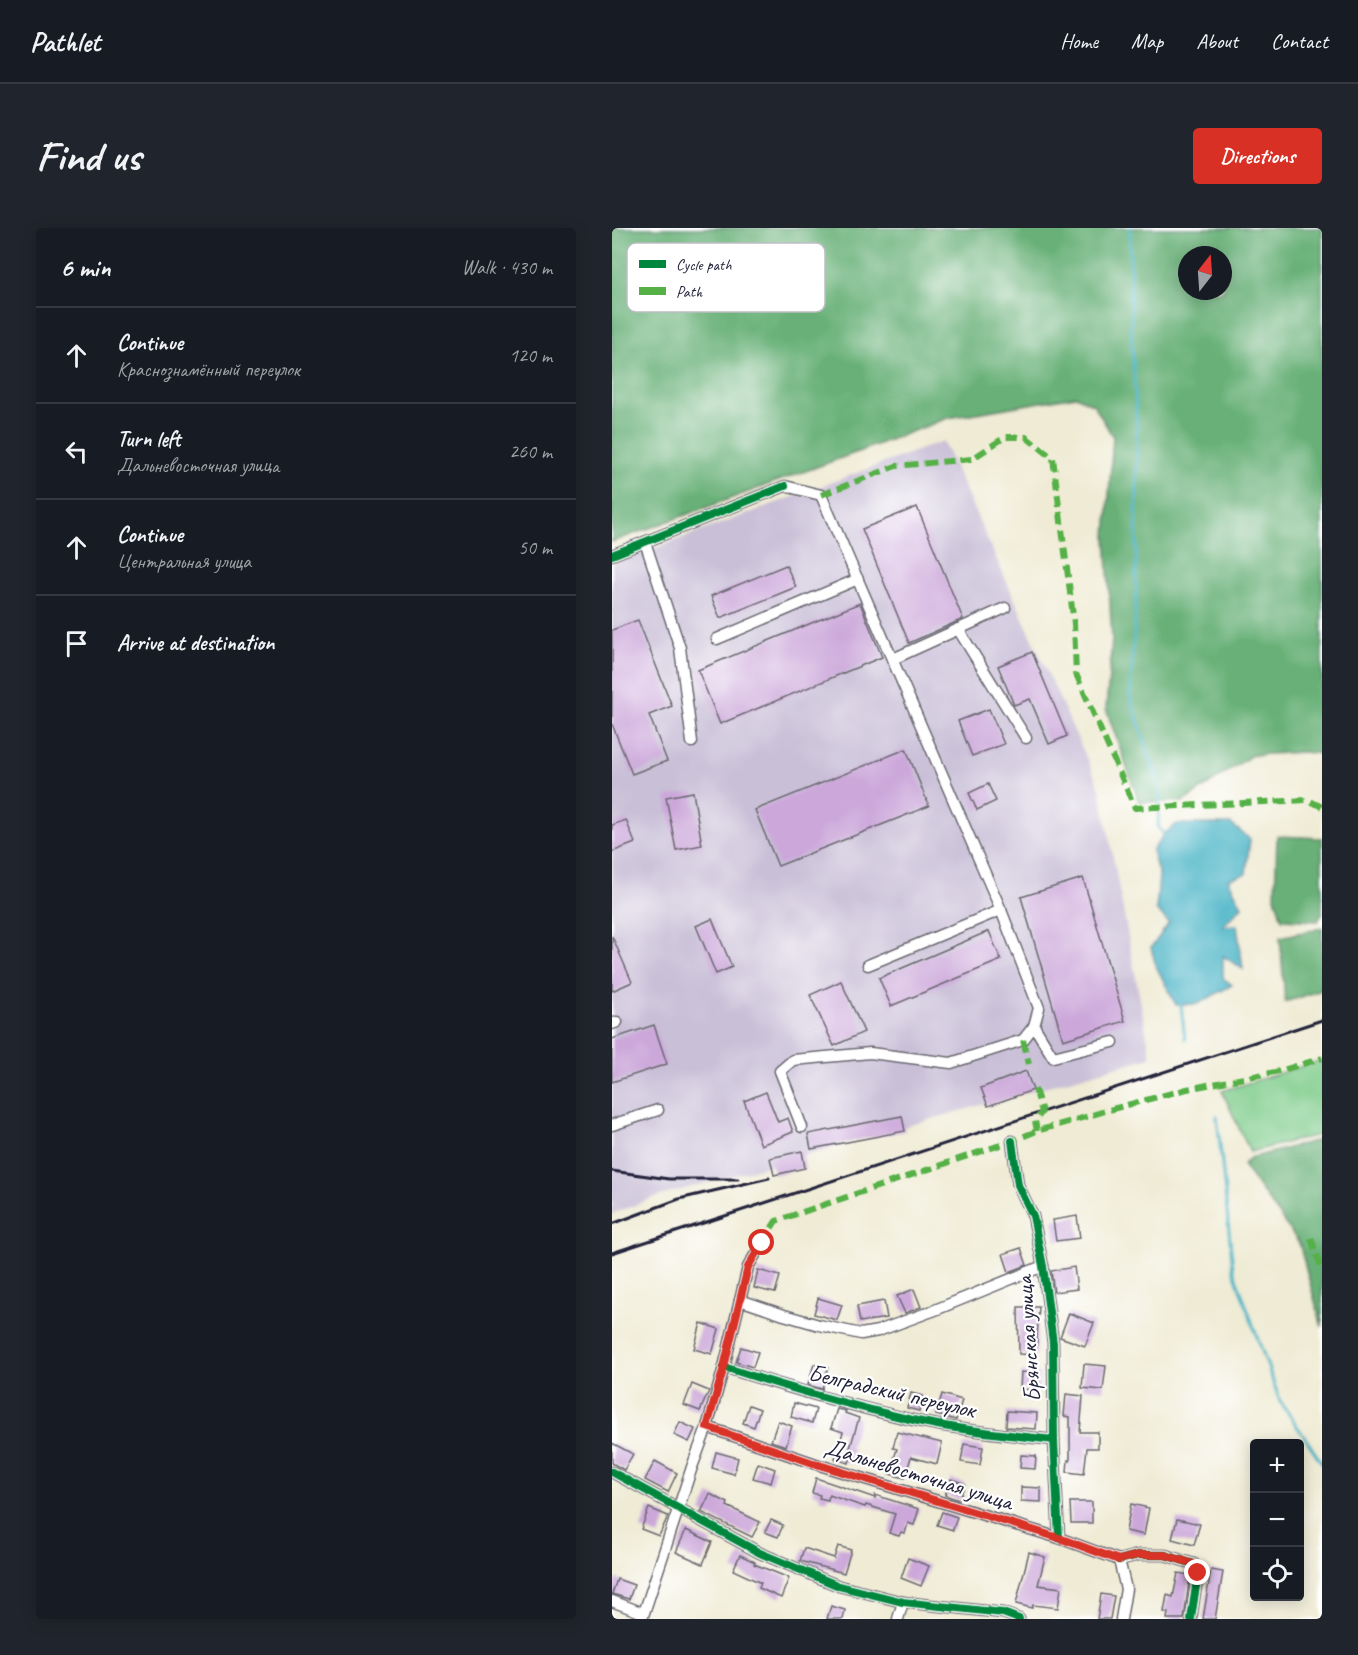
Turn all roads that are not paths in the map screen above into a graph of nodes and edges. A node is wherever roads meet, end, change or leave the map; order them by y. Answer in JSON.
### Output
{"nodes":[{"id":1,"x":645,"y":542,"type":"junction"},
{"id":2,"x":612,"y":555,"type":"edge"},
{"id":3,"x":858,"y":579,"type":"junction"},
{"id":4,"x":1005,"y":608,"type":"dead end"},
{"id":5,"x":958,"y":629,"type":"junction"},
{"id":6,"x":717,"y":639,"type":"dead end"},
{"id":7,"x":893,"y":659,"type":"junction"},
{"id":8,"x":1026,"y":738,"type":"dead end"},
{"id":9,"x":692,"y":742,"type":"dead end"},
{"id":10,"x":1001,"y":910,"type":"junction"},
{"id":11,"x":868,"y":964,"type":"dead end"},
{"id":12,"x":1035,"y":1026,"type":"junction"},
{"id":13,"x":1113,"y":1042,"type":"dead end"},
{"id":14,"x":658,"y":1110,"type":"dead end"},
{"id":15,"x":612,"y":1125,"type":"edge"},
{"id":16,"x":802,"y":1127,"type":"dead end"},
{"id":17,"x":1012,"y":1141,"type":"dead end"},
{"id":18,"x":762,"y":1243,"type":"dead end"},
{"id":19,"x":1043,"y":1266,"type":"junction"},
{"id":20,"x":740,"y":1300,"type":"junction"},
{"id":21,"x":724,"y":1367,"type":"junction"},
{"id":22,"x":707,"y":1427,"type":"junction"},
{"id":23,"x":1053,"y":1440,"type":"junction"},
{"id":24,"x":612,"y":1472,"type":"edge"},
{"id":25,"x":679,"y":1507,"type":"junction"},
{"id":26,"x":1059,"y":1538,"type":"junction"},
{"id":27,"x":1119,"y":1560,"type":"junction"},
{"id":28,"x":612,"y":1601,"type":"edge"},
{"id":29,"x":903,"y":1602,"type":"junction"},
{"id":30,"x":643,"y":1616,"type":"edge"},
{"id":31,"x":898,"y":1619,"type":"edge"},
{"id":32,"x":1019,"y":1619,"type":"edge"},
{"id":33,"x":1121,"y":1619,"type":"edge"},
{"id":34,"x":1191,"y":1619,"type":"edge"}],
"edges":[{"from":1,"to":2,"type":"street"},
{"from":1,"to":3,"type":"street"},
{"from":1,"to":9,"type":"street"},
{"from":3,"to":6,"type":"street"},
{"from":3,"to":7,"type":"street"},
{"from":4,"to":5,"type":"street"},
{"from":5,"to":7,"type":"street"},
{"from":5,"to":8,"type":"street"},
{"from":7,"to":10,"type":"street"},
{"from":10,"to":11,"type":"street"},
{"from":10,"to":12,"type":"street"},
{"from":12,"to":13,"type":"street"},
{"from":12,"to":16,"type":"street"},
{"from":14,"to":15,"type":"street"},
{"from":17,"to":19,"type":"street","name":"Брянская улица"},
{"from":18,"to":20,"type":"street"},
{"from":19,"to":20,"type":"street"},
{"from":19,"to":23,"type":"street","name":"Брянская улица"},
{"from":20,"to":21,"type":"street"},
{"from":21,"to":22,"type":"street"},
{"from":21,"to":23,"type":"street","name":"Белградский переулок"},
{"from":22,"to":25,"type":"street"},
{"from":22,"to":26,"type":"street","name":"Дальневосточная улица"},
{"from":23,"to":26,"type":"street","name":"Брянская улица"},
{"from":24,"to":25,"type":"street"},
{"from":25,"to":29,"type":"street"},
{"from":25,"to":30,"type":"street"},
{"from":26,"to":27,"type":"street","name":"Дальневосточная улица"},
{"from":27,"to":33,"type":"street"},
{"from":27,"to":34,"type":"street"},
{"from":28,"to":30,"type":"street"},
{"from":29,"to":31,"type":"street"},
{"from":29,"to":32,"type":"street"}]}
